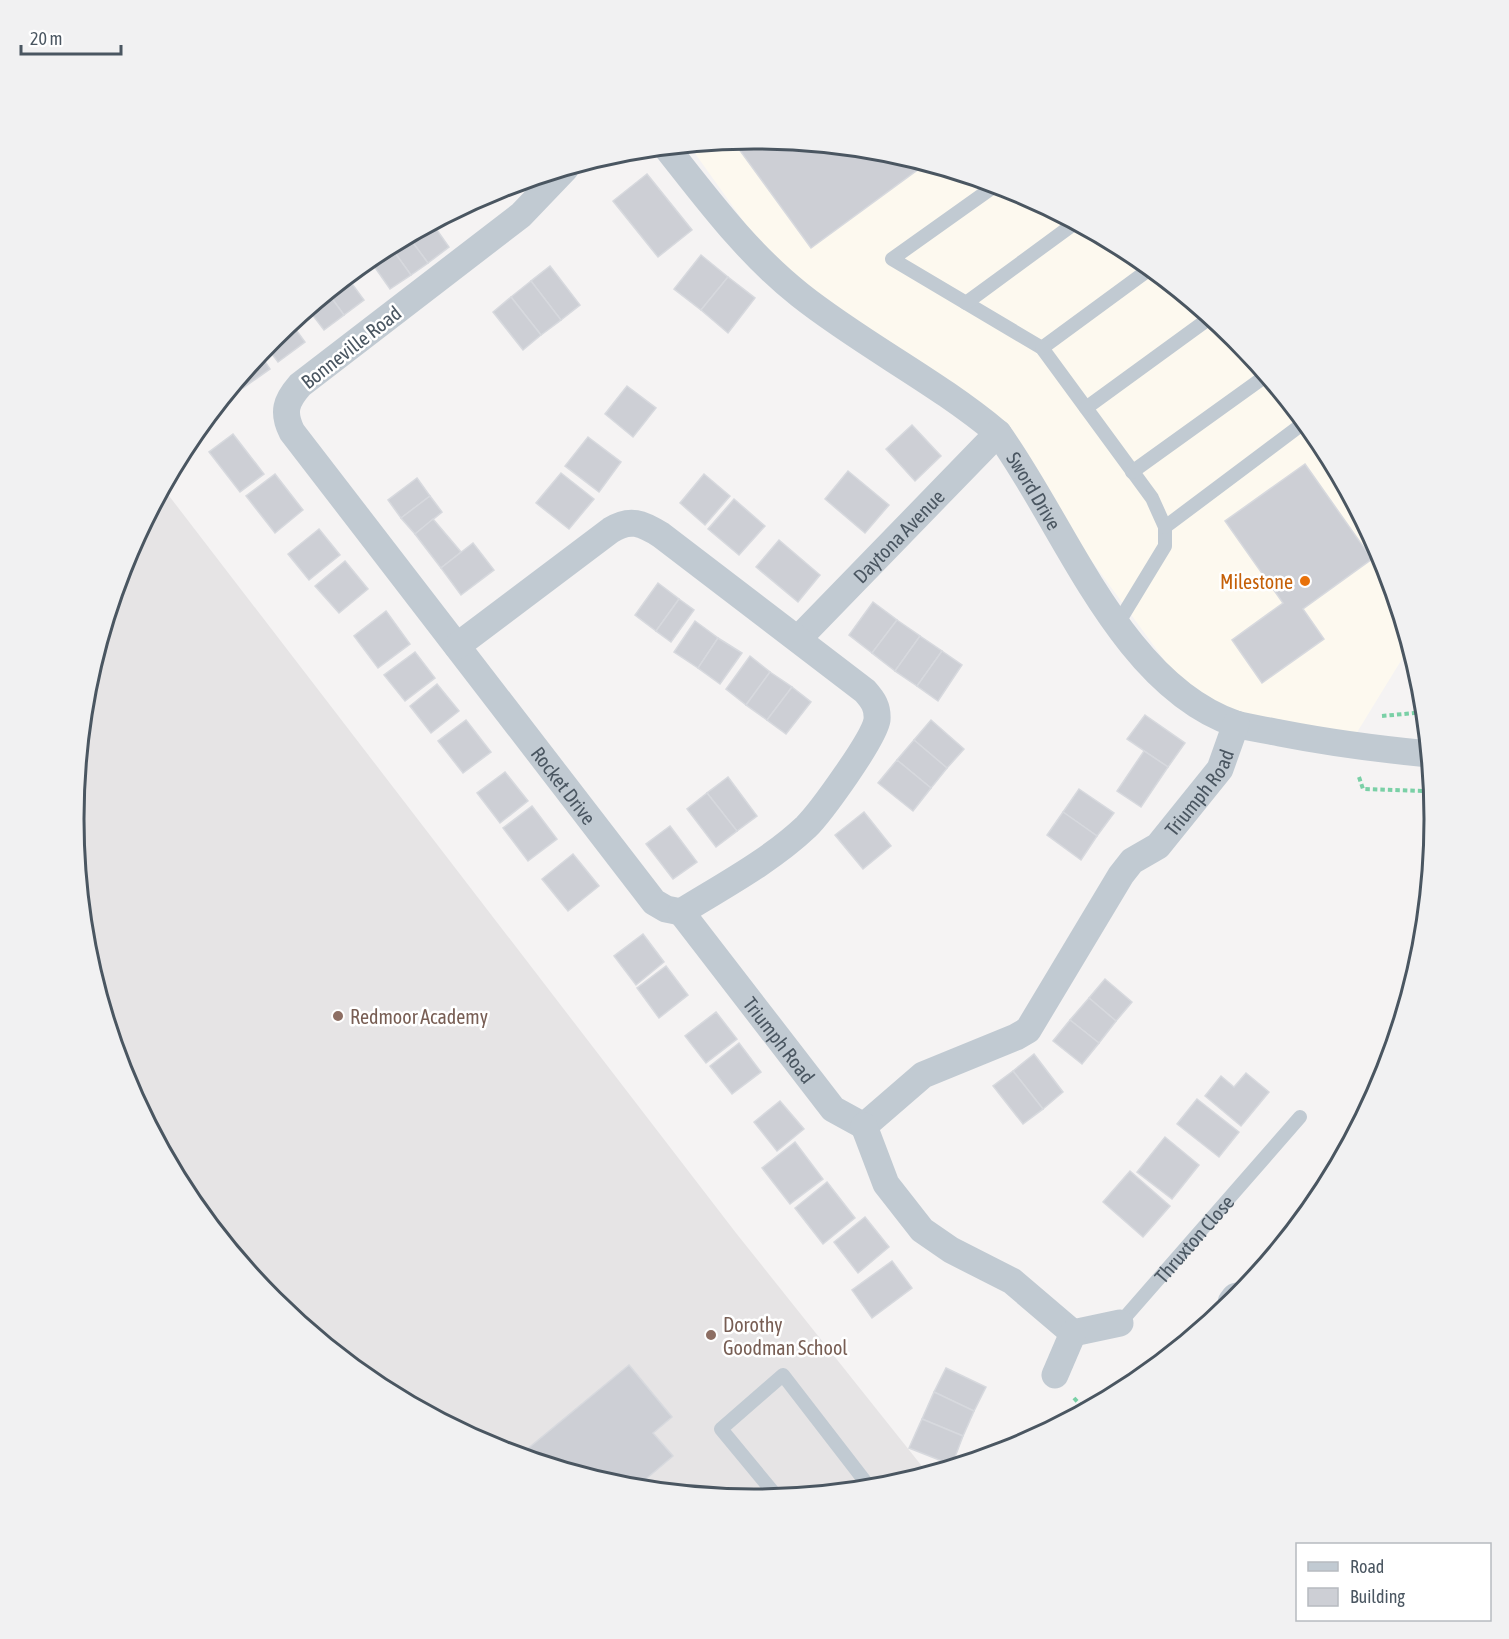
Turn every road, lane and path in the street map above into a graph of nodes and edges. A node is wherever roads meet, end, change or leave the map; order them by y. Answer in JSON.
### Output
{"nodes":[{"id":1,"x":672,"y":154,"type":"edge"},
{"id":2,"x":554,"y":180,"type":"edge"},
{"id":3,"x":987,"y":191,"type":"edge"},
{"id":4,"x":1068,"y":227,"type":"edge"},
{"id":5,"x":1143,"y":274,"type":"edge"},
{"id":6,"x":966,"y":303,"type":"junction"},
{"id":7,"x":1204,"y":322,"type":"edge"},
{"id":8,"x":1042,"y":348,"type":"junction"},
{"id":9,"x":1261,"y":379,"type":"edge"},
{"id":10,"x":1086,"y":408,"type":"junction"},
{"id":11,"x":1298,"y":427,"type":"edge"},
{"id":12,"x":998,"y":433,"type":"junction"},
{"id":13,"x":1132,"y":472,"type":"junction"},
{"id":14,"x":1165,"y":527,"type":"junction"},
{"id":15,"x":1117,"y":625,"type":"junction"},
{"id":16,"x":798,"y":639,"type":"junction"},
{"id":17,"x":457,"y":646,"type":"junction"},
{"id":18,"x":1236,"y":724,"type":"junction"},
{"id":19,"x":1421,"y":753,"type":"edge"},
{"id":20,"x":681,"y":912,"type":"junction"},
{"id":21,"x":1300,"y":1117,"type":"dead end"},
{"id":22,"x":864,"y":1126,"type":"junction"},
{"id":23,"x":1120,"y":1323,"type":"joint"},
{"id":24,"x":1073,"y":1334,"type":"junction"},
{"id":25,"x":1055,"y":1375,"type":"dead end"},
{"id":26,"x":864,"y":1480,"type":"edge"},
{"id":27,"x":771,"y":1490,"type":"edge"}],
"edges":[{"from":1,"to":12,"type":"street","name":"Sword Drive"},
{"from":2,"to":17,"type":"street","name":"Bonneville Road"},
{"from":3,"to":6,"type":"lane"},
{"from":4,"to":6,"type":"lane"},
{"from":5,"to":8,"type":"lane"},
{"from":6,"to":8,"type":"lane"},
{"from":7,"to":10,"type":"lane"},
{"from":8,"to":10,"type":"lane"},
{"from":9,"to":13,"type":"lane"},
{"from":10,"to":13,"type":"lane"},
{"from":11,"to":14,"type":"lane"},
{"from":12,"to":15,"type":"street","name":"Sword Drive"},
{"from":12,"to":16,"type":"street","name":"Daytona Avenue"},
{"from":13,"to":14,"type":"lane"},
{"from":14,"to":15,"type":"lane"},
{"from":15,"to":18,"type":"street","name":"Sword Drive"},
{"from":16,"to":17,"type":"street"},
{"from":16,"to":20,"type":"street"},
{"from":17,"to":20,"type":"street","name":"Rocket Drive"},
{"from":18,"to":19,"type":"street","name":"Sword Drive"},
{"from":18,"to":22,"type":"street","name":"Triumph Road"},
{"from":20,"to":22,"type":"street","name":"Triumph Road"},
{"from":21,"to":23,"type":"lane","name":"Thruxton Close"},
{"from":22,"to":24,"type":"street"},
{"from":23,"to":24,"type":"street","name":"Thruxton Close"},
{"from":24,"to":25,"type":"street"},
{"from":26,"to":27,"type":"lane"}]}
